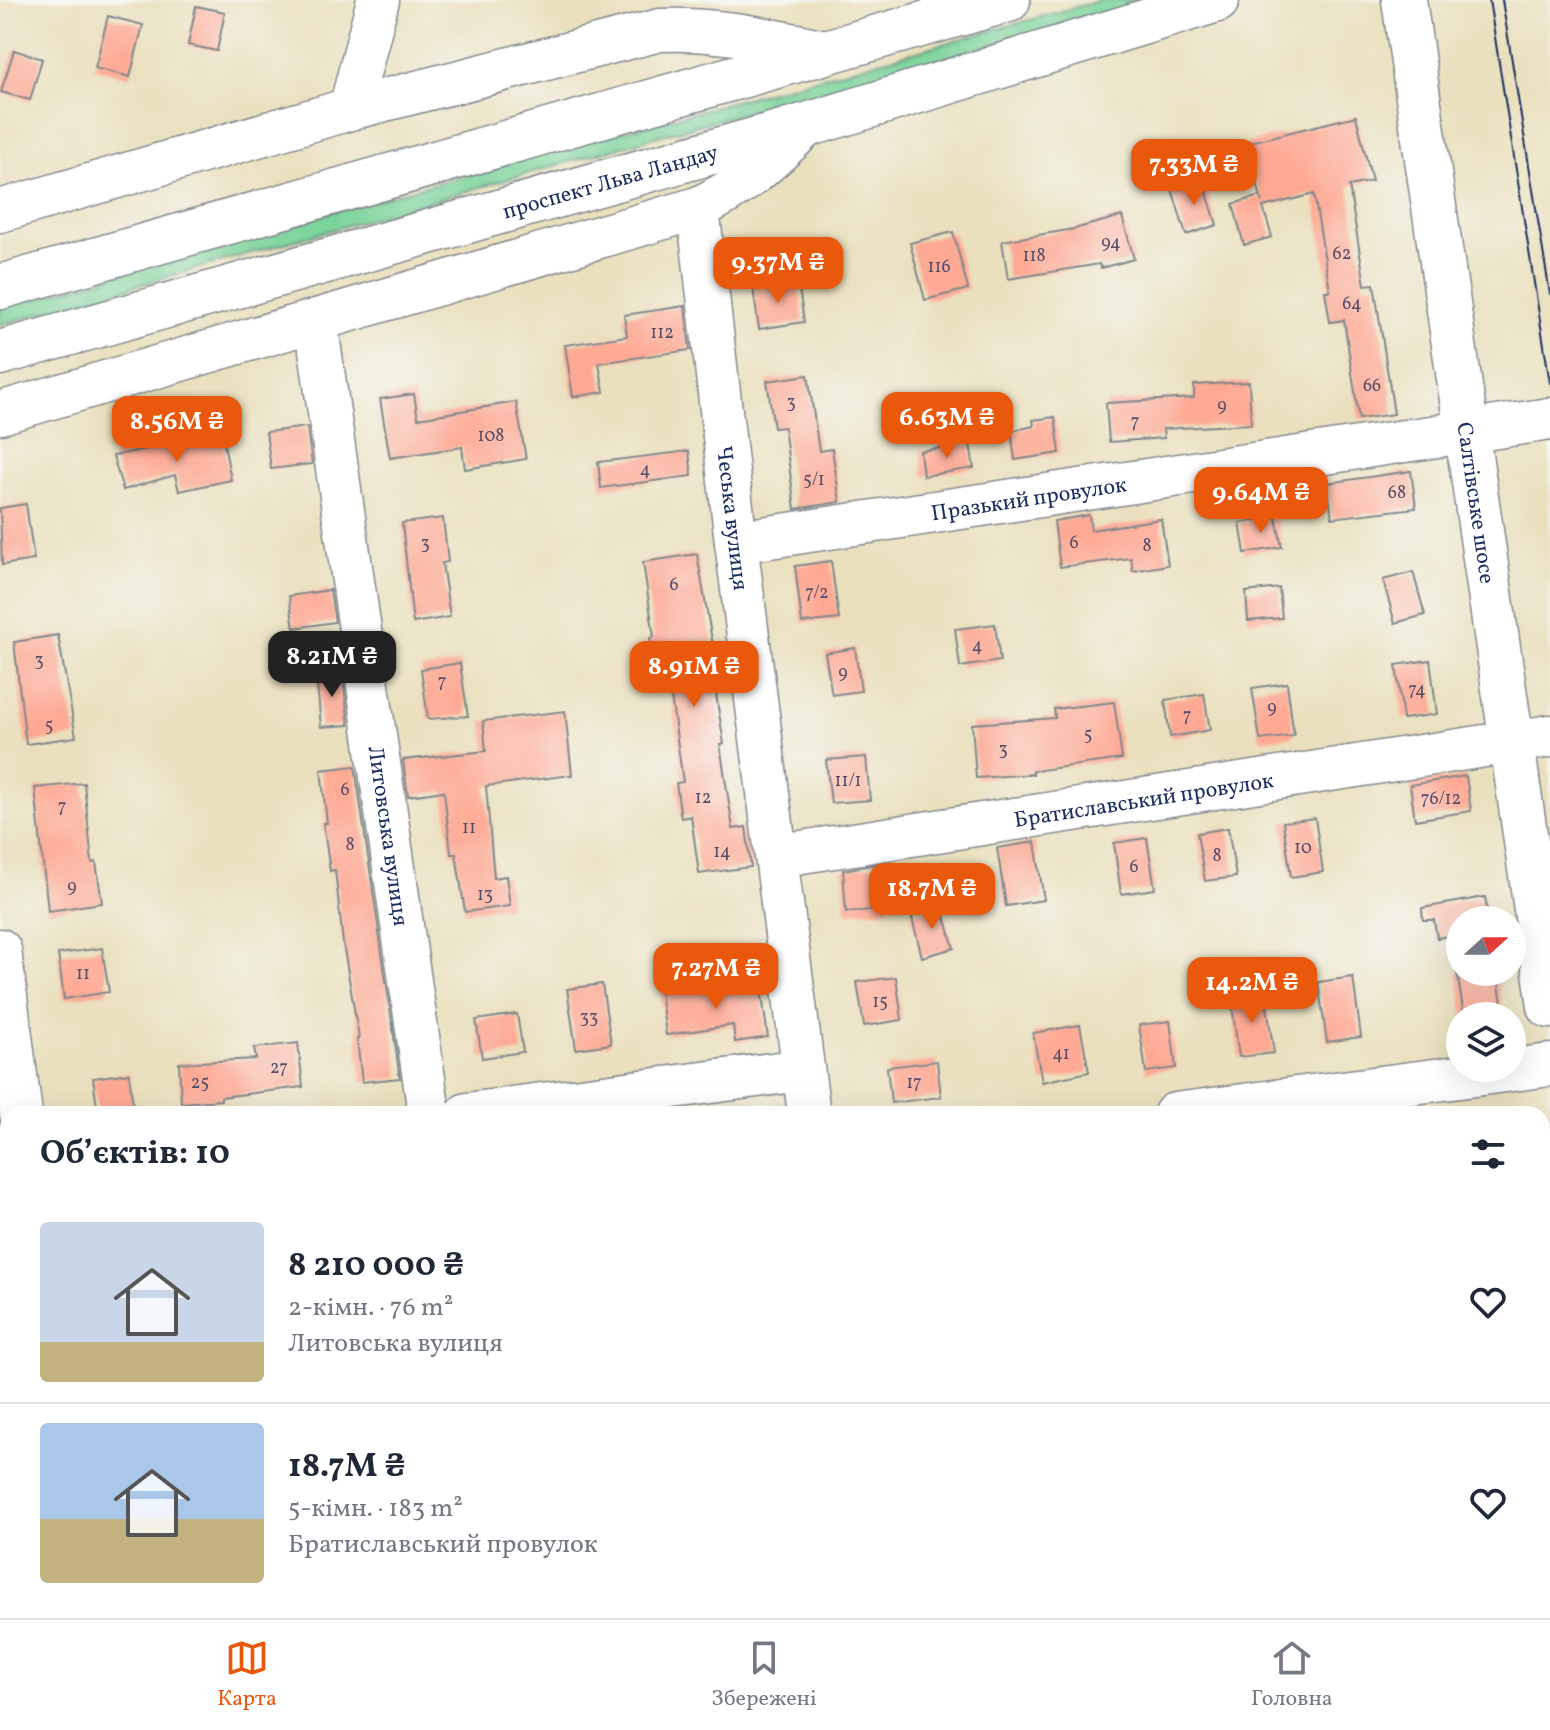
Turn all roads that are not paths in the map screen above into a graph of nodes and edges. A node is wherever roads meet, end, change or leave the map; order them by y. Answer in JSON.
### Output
{"nodes":[{"id":1,"x":378,"y":0,"type":"edge"},
{"id":2,"x":1008,"y":0,"type":"edge"},
{"id":3,"x":1217,"y":0,"type":"edge"},
{"id":4,"x":1404,"y":0,"type":"edge"},
{"id":5,"x":731,"y":15,"type":"edge"},
{"id":6,"x":826,"y":51,"type":"junction"},
{"id":7,"x":350,"y":109,"type":"junction"},
{"id":8,"x":807,"y":125,"type":"junction"},
{"id":9,"x":698,"y":208,"type":"junction"},
{"id":10,"x":0,"y":211,"type":"edge"},
{"id":11,"x":0,"y":287,"type":"edge"},
{"id":12,"x":316,"y":321,"type":"junction"},
{"id":13,"x":0,"y":353,"type":"edge"},
{"id":14,"x":0,"y":413,"type":"edge"},
{"id":15,"x":1550,"y":419,"type":"edge"},
{"id":16,"x":1466,"y":433,"type":"junction"},
{"id":17,"x":736,"y":542,"type":"junction"},
{"id":18,"x":1530,"y":740,"type":"edge"},
{"id":19,"x":776,"y":856,"type":"junction"},
{"id":20,"x":0,"y":950,"type":"edge"},
{"id":21,"x":1550,"y":1006,"type":"edge"},
{"id":22,"x":1550,"y":1065,"type":"edge"},
{"id":23,"x":802,"y":1070,"type":"junction"},
{"id":24,"x":20,"y":1106,"type":"edge"},
{"id":25,"x":428,"y":1106,"type":"edge"},
{"id":26,"x":528,"y":1106,"type":"edge"},
{"id":27,"x":808,"y":1106,"type":"edge"},
{"id":28,"x":1236,"y":1106,"type":"edge"}],
"edges":[{"from":1,"to":7,"type":"street"},
{"from":2,"to":6,"type":"main road"},
{"from":3,"to":8,"type":"main road","name":"проспект Льва Ландау"},
{"from":4,"to":16,"type":"main road","name":"Салтівське шосе"},
{"from":5,"to":6,"type":"street"},
{"from":5,"to":7,"type":"street"},
{"from":6,"to":11,"type":"main road"},
{"from":7,"to":10,"type":"street"},
{"from":8,"to":9,"type":"street"},
{"from":8,"to":13,"type":"main road","name":"проспект Льва Ландау"},
{"from":9,"to":12,"type":"street"},
{"from":9,"to":17,"type":"street","name":"Чеська вулиця"},
{"from":12,"to":14,"type":"street"},
{"from":12,"to":25,"type":"street","name":"Литовська вулиця"},
{"from":15,"to":16,"type":"street","name":"Празький провулок"},
{"from":16,"to":17,"type":"street","name":"Празький провулок"},
{"from":16,"to":18,"type":"main road","name":"Салтівське шосе"},
{"from":17,"to":19,"type":"street","name":"Чеська вулиця"},
{"from":18,"to":19,"type":"street","name":"Братиславський провулок"},
{"from":18,"to":21,"type":"main road","name":"Салтівське шосе"},
{"from":19,"to":23,"type":"street","name":"Чеська вулиця"},
{"from":20,"to":24,"type":"street"},
{"from":22,"to":28,"type":"street"},
{"from":23,"to":26,"type":"street"},
{"from":23,"to":27,"type":"street","name":"Чеська вулиця"}]}
